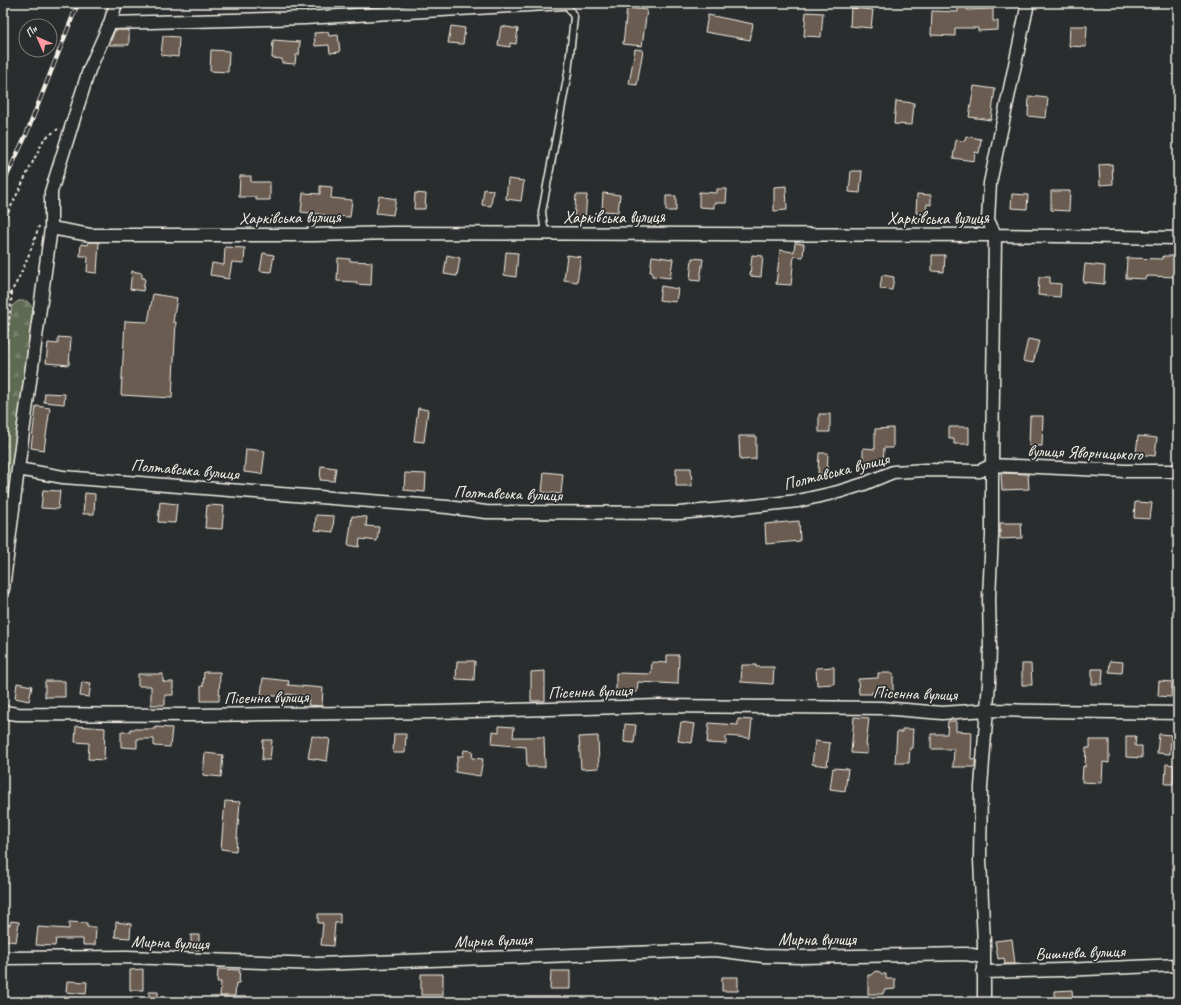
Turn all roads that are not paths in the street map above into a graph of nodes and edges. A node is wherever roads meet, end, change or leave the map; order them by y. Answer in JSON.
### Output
{"nodes":[{"id":1,"x":116,"y":3,"type":"edge"},
{"id":2,"x":565,"y":3,"type":"edge"},
{"id":3,"x":1028,"y":3,"type":"edge"},
{"id":4,"x":110,"y":23,"type":"junction"},
{"id":5,"x":46,"y":225,"type":"junction"},
{"id":6,"x":545,"y":234,"type":"junction"},
{"id":7,"x":995,"y":235,"type":"junction"},
{"id":8,"x":1178,"y":238,"type":"edge"},
{"id":9,"x":992,"y":465,"type":"junction"},
{"id":10,"x":18,"y":469,"type":"junction"},
{"id":11,"x":1178,"y":471,"type":"edge"},
{"id":12,"x":3,"y":590,"type":"edge"},
{"id":13,"x":987,"y":710,"type":"junction"},
{"id":14,"x":3,"y":712,"type":"edge"},
{"id":15,"x":1178,"y":713,"type":"edge"},
{"id":16,"x":983,"y":957,"type":"junction"},
{"id":17,"x":3,"y":958,"type":"edge"},
{"id":18,"x":1178,"y":965,"type":"edge"},
{"id":19,"x":983,"y":972,"type":"junction"},
{"id":20,"x":984,"y":1002,"type":"edge"}],
"edges":[{"from":1,"to":4,"type":"street"},
{"from":2,"to":4,"type":"street"},
{"from":2,"to":6,"type":"lane"},
{"from":3,"to":7,"type":"street"},
{"from":4,"to":5,"type":"street"},
{"from":5,"to":6,"type":"street","name":"Харківська вулиця"},
{"from":5,"to":10,"type":"street"},
{"from":6,"to":7,"type":"street","name":"Харківська вулиця"},
{"from":7,"to":8,"type":"street","name":"Харківська вулиця"},
{"from":7,"to":9,"type":"street"},
{"from":9,"to":10,"type":"street","name":"Полтавська вулиця"},
{"from":9,"to":11,"type":"street","name":"вулиця Яворницького"},
{"from":9,"to":13,"type":"street"},
{"from":10,"to":12,"type":"street"},
{"from":13,"to":14,"type":"street","name":"Пісенна вулиця"},
{"from":13,"to":15,"type":"street","name":"Пісенна вулиця"},
{"from":13,"to":16,"type":"street"},
{"from":16,"to":17,"type":"street","name":"Мирна вулиця"},
{"from":16,"to":19,"type":"street"},
{"from":18,"to":19,"type":"street","name":"Вишнева вулиця"},
{"from":19,"to":20,"type":"street"}]}
